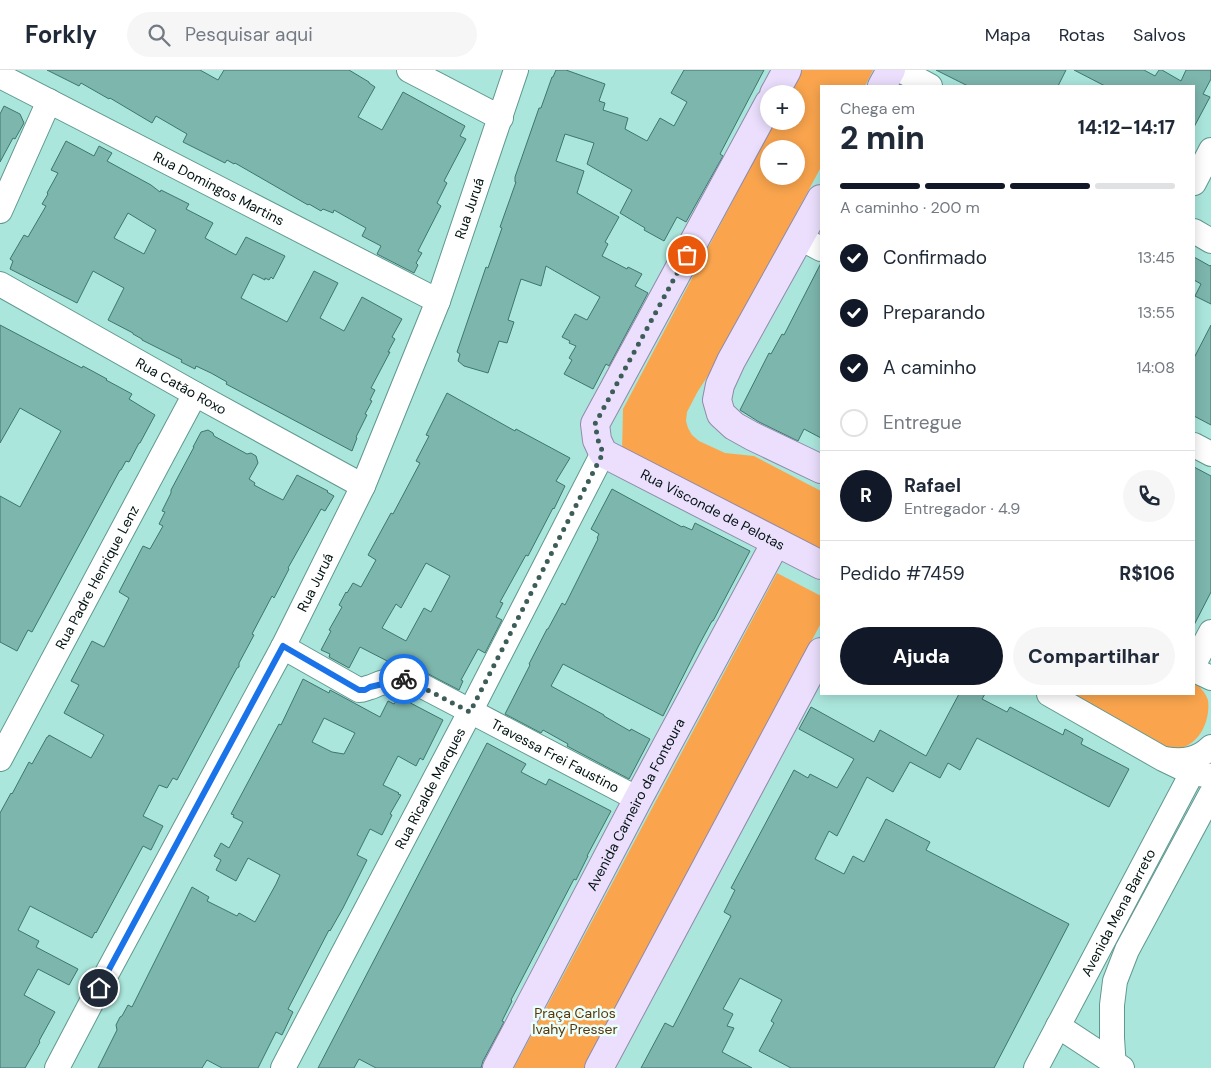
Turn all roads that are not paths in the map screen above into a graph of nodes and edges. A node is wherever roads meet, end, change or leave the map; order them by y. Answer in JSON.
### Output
{"nodes":[{"id":1,"x":409,"y":70,"type":"edge"},
{"id":2,"x":516,"y":70,"type":"edge"},
{"id":3,"x":786,"y":70,"type":"edge"},
{"id":4,"x":891,"y":70,"type":"edge"},
{"id":5,"x":900,"y":70,"type":"edge"},
{"id":6,"x":0,"y":76,"type":"edge"},
{"id":7,"x":778,"y":85,"type":"edge"},
{"id":8,"x":883,"y":85,"type":"edge"},
{"id":9,"x":928,"y":85,"type":"edge"},
{"id":10,"x":49,"y":101,"type":"junction"},
{"id":11,"x":501,"y":118,"type":"junction"},
{"id":12,"x":760,"y":120,"type":"edge"},
{"id":13,"x":1211,"y":150,"type":"edge"},
{"id":14,"x":1195,"y":181,"type":"edge"},
{"id":15,"x":820,"y":204,"type":"edge"},
{"id":16,"x":0,"y":211,"type":"edge"},
{"id":17,"x":1195,"y":232,"type":"edge"},
{"id":18,"x":1211,"y":242,"type":"edge"},
{"id":19,"x":811,"y":244,"type":"edge"},
{"id":20,"x":0,"y":284,"type":"edge"},
{"id":21,"x":438,"y":301,"type":"junction"},
{"id":22,"x":195,"y":394,"type":"junction"},
{"id":23,"x":1195,"y":446,"type":"edge"},
{"id":24,"x":603,"y":453,"type":"junction"},
{"id":25,"x":1211,"y":454,"type":"edge"},
{"id":26,"x":820,"y":468,"type":"edge"},
{"id":27,"x":363,"y":486,"type":"junction"},
{"id":28,"x":776,"y":542,"type":"junction"},
{"id":29,"x":820,"y":564,"type":"edge"},
{"id":30,"x":1211,"y":632,"type":"edge"},
{"id":31,"x":283,"y":646,"type":"junction"},
{"id":32,"x":820,"y":654,"type":"edge"},
{"id":33,"x":1203,"y":674,"type":"edge"},
{"id":34,"x":1051,"y":695,"type":"edge"},
{"id":35,"x":470,"y":712,"type":"junction"},
{"id":36,"x":1211,"y":747,"type":"edge"},
{"id":37,"x":1,"y":753,"type":"edge"},
{"id":38,"x":1163,"y":759,"type":"junction"},
{"id":39,"x":1201,"y":775,"type":"edge"},
{"id":40,"x":1211,"y":794,"type":"edge"},
{"id":41,"x":638,"y":799,"type":"junction"},
{"id":42,"x":1058,"y":1026,"type":"junction"},
{"id":43,"x":1117,"y":1066,"type":"edge"},
{"id":44,"x":57,"y":1068,"type":"edge"},
{"id":45,"x":283,"y":1068,"type":"edge"},
{"id":46,"x":497,"y":1068,"type":"edge"},
{"id":47,"x":599,"y":1068,"type":"edge"},
{"id":48,"x":1036,"y":1068,"type":"edge"}],
"edges":[{"from":1,"to":11,"type":"street"},
{"from":2,"to":11,"type":"street","name":"Rua Juruá"},
{"from":3,"to":7,"type":"main road"},
{"from":4,"to":8,"type":"main road"},
{"from":5,"to":9,"type":"street"},
{"from":6,"to":10,"type":"street","name":"Rua Domingos Martins"},
{"from":10,"to":16,"type":"street"},
{"from":10,"to":21,"type":"street","name":"Rua Domingos Martins"},
{"from":11,"to":21,"type":"street","name":"Rua Juruá"},
{"from":12,"to":24,"type":"main road"},
{"from":13,"to":14,"type":"street"},
{"from":15,"to":19,"type":"main road"},
{"from":17,"to":18,"type":"street"},
{"from":19,"to":26,"type":"main road"},
{"from":20,"to":22,"type":"street","name":"Rua Catão Roxo"},
{"from":21,"to":27,"type":"street","name":"Rua Juruá"},
{"from":22,"to":27,"type":"street","name":"Rua Catão Roxo"},
{"from":22,"to":37,"type":"street","name":"Rua Padre Henrique Lenz"},
{"from":23,"to":25,"type":"street"},
{"from":24,"to":28,"type":"main road","name":"Rua Visconde de Pelotas"},
{"from":24,"to":35,"type":"street","name":"Rua Ricalde Marques"},
{"from":27,"to":31,"type":"street","name":"Rua Juruá"},
{"from":28,"to":29,"type":"main road","name":"Rua Visconde de Pelotas"},
{"from":28,"to":41,"type":"main road","name":"Avenida Carneiro da Fontoura"},
{"from":30,"to":33,"type":"street"},
{"from":31,"to":35,"type":"street","name":"Travessa Frei Faustino"},
{"from":31,"to":44,"type":"street","name":"Rua Juruá"},
{"from":32,"to":47,"type":"main road"},
{"from":34,"to":38,"type":"street"},
{"from":35,"to":41,"type":"street","name":"Travessa Frei Faustino"},
{"from":35,"to":45,"type":"street","name":"Rua Ricalde Marques"},
{"from":36,"to":38,"type":"street"},
{"from":38,"to":39,"type":"street"},
{"from":39,"to":42,"type":"street","name":"Avenida Mena Barreto"},
{"from":40,"to":43,"type":"street","name":"Avenida Mena Barreto"},
{"from":41,"to":46,"type":"main road","name":"Avenida Carneiro da Fontoura"},
{"from":42,"to":43,"type":"street"},
{"from":42,"to":48,"type":"street","name":"Avenida Mena Barreto"}]}
